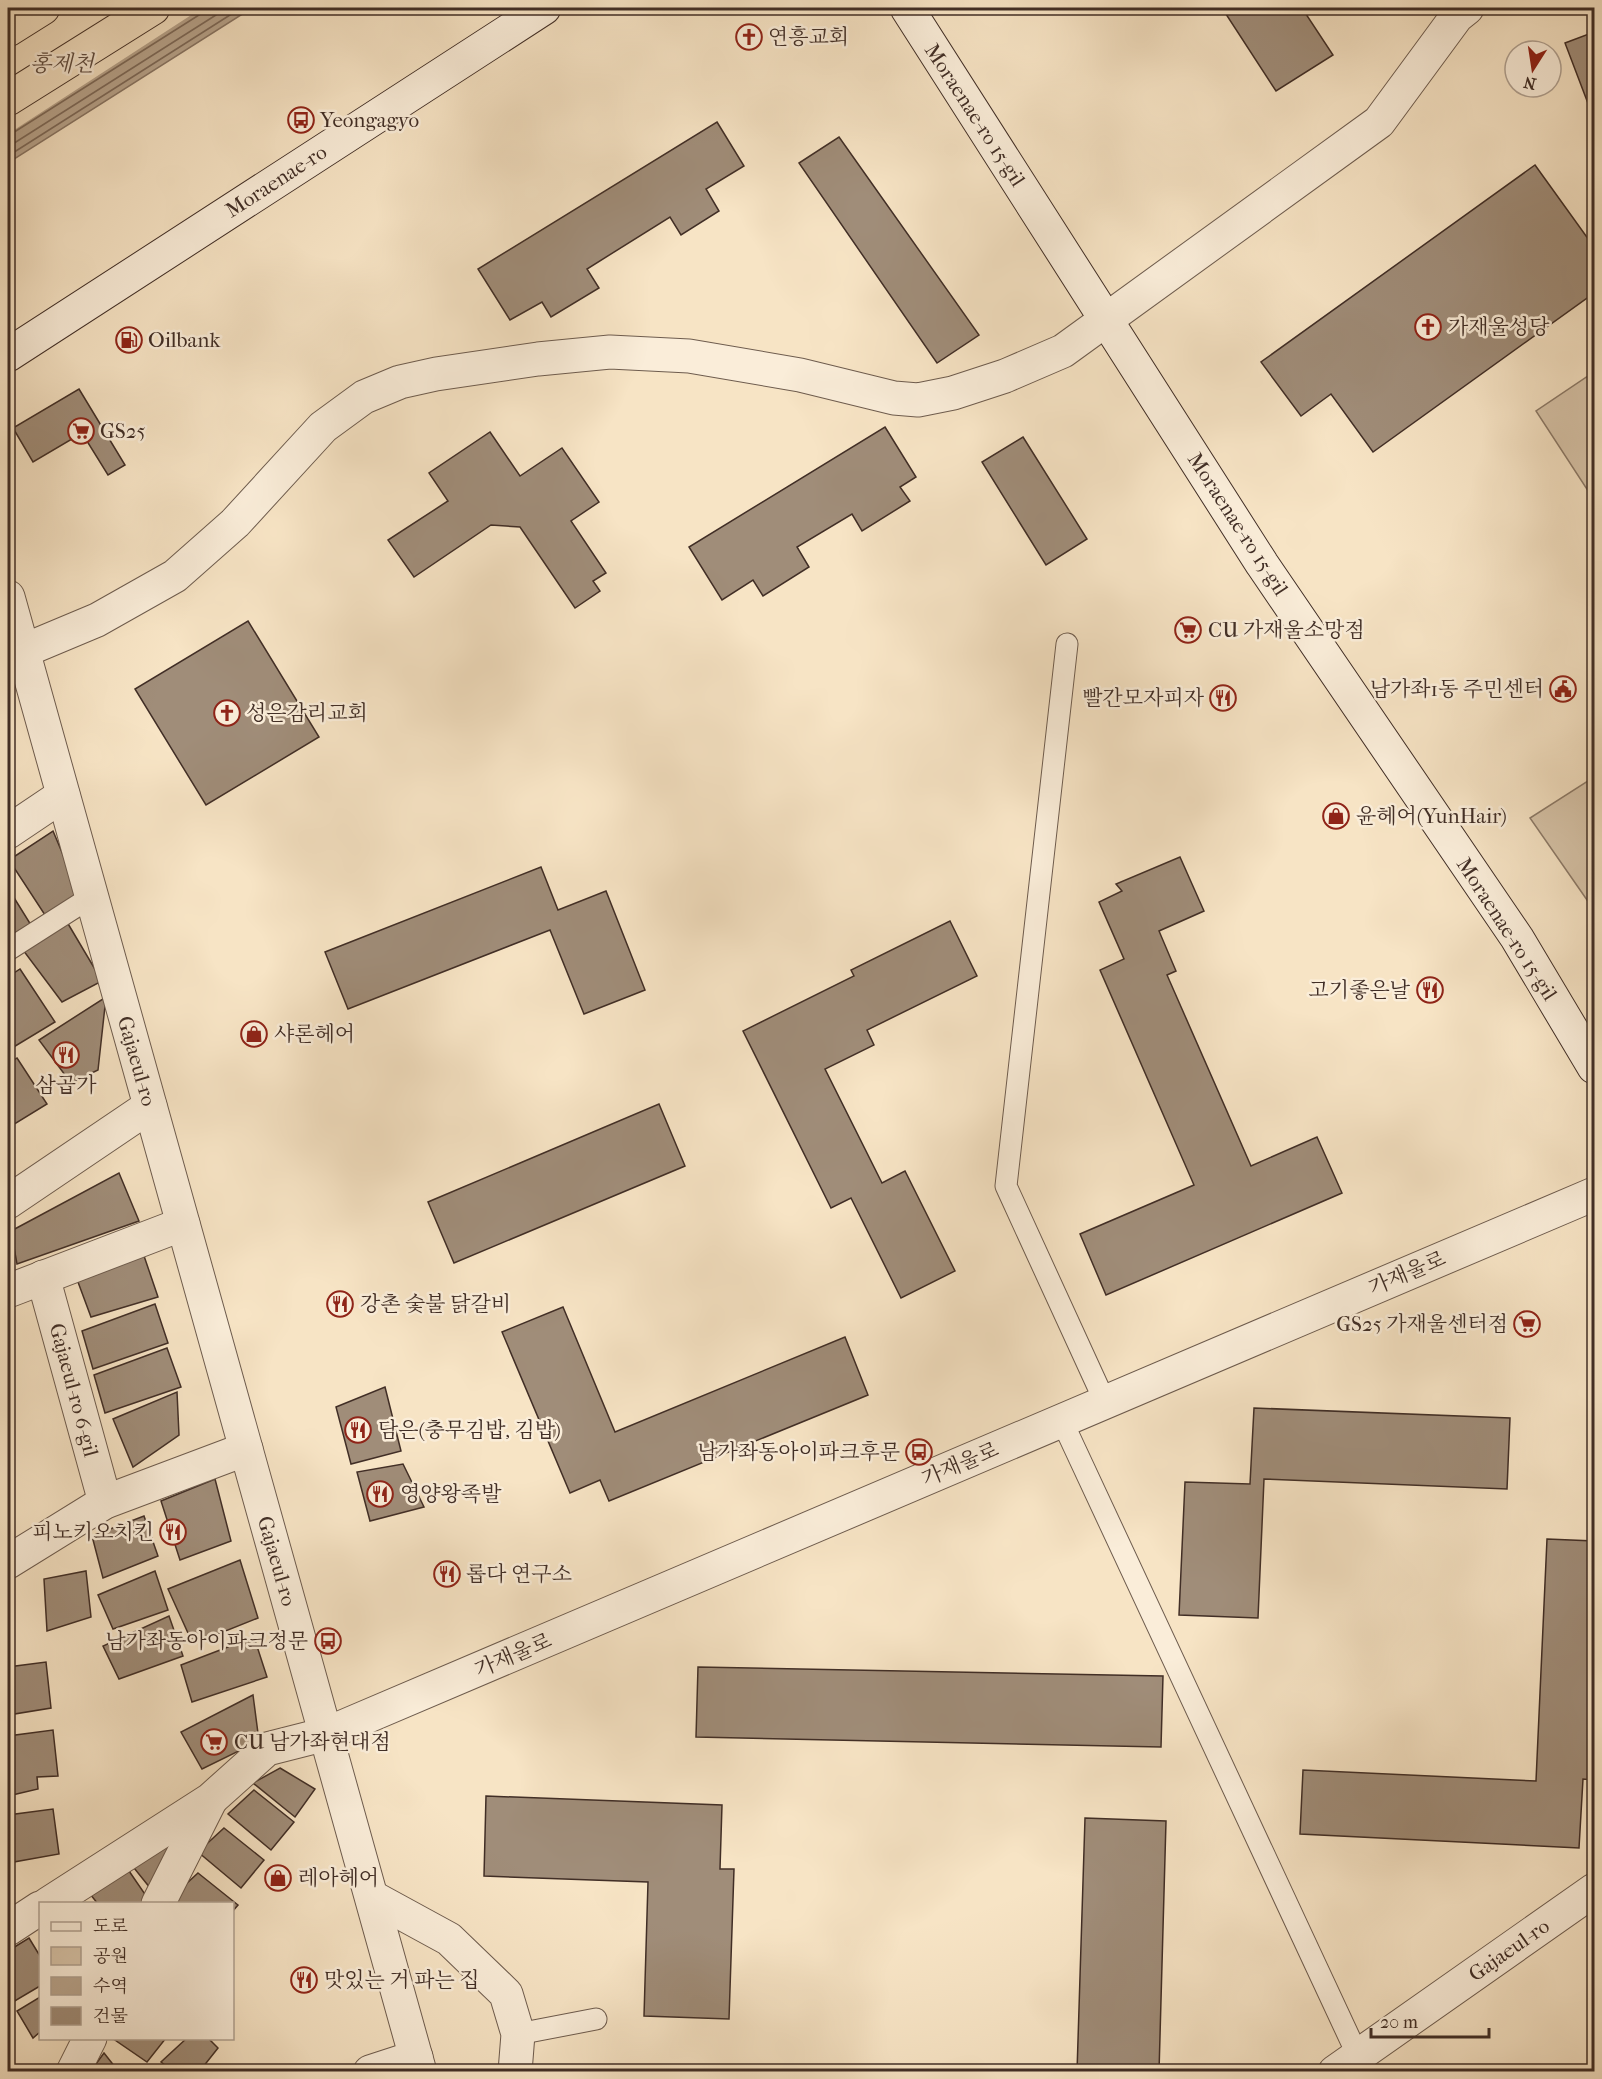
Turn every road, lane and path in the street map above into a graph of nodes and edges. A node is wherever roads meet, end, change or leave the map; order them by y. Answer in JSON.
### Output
{"nodes":[{"id":1,"x":10,"y":8,"type":"edge"},
{"id":2,"x":44,"y":8,"type":"edge"},
{"id":3,"x":153,"y":8,"type":"edge"},
{"id":4,"x":544,"y":8,"type":"edge"},
{"id":5,"x":907,"y":8,"type":"edge"},
{"id":6,"x":1467,"y":8,"type":"edge"},
{"id":7,"x":8,"y":12,"type":"edge"},
{"id":8,"x":8,"y":30,"type":"edge"},
{"id":9,"x":8,"y":99,"type":"edge"},
{"id":10,"x":1106,"y":319,"type":"junction"},
{"id":11,"x":8,"y":355,"type":"edge"},
{"id":12,"x":13,"y":625,"type":"edge"},
{"id":13,"x":1067,"y":644,"type":"dead end"},
{"id":14,"x":63,"y":795,"type":"junction"},
{"id":15,"x":8,"y":831,"type":"edge"},
{"id":16,"x":91,"y":897,"type":"junction"},
{"id":17,"x":8,"y":950,"type":"edge"},
{"id":18,"x":1594,"y":1067,"type":"edge"},
{"id":19,"x":150,"y":1106,"type":"junction"},
{"id":20,"x":1594,"y":1194,"type":"edge"},
{"id":21,"x":8,"y":1202,"type":"edge"},
{"id":22,"x":183,"y":1224,"type":"junction"},
{"id":23,"x":43,"y":1277,"type":"junction"},
{"id":24,"x":8,"y":1290,"type":"edge"},
{"id":25,"x":1105,"y":1402,"type":"junction"},
{"id":26,"x":1062,"y":1421,"type":"junction"},
{"id":27,"x":246,"y":1449,"type":"junction"},
{"id":28,"x":105,"y":1502,"type":"junction"},
{"id":29,"x":8,"y":1562,"type":"edge"},
{"id":30,"x":326,"y":1734,"type":"junction"},
{"id":31,"x":210,"y":1800,"type":"junction"},
{"id":32,"x":1594,"y":1890,"type":"edge"},
{"id":33,"x":372,"y":1897,"type":"junction"},
{"id":34,"x":51,"y":1902,"type":"edge"},
{"id":35,"x":159,"y":1902,"type":"edge"},
{"id":36,"x":39,"y":1909,"type":"edge"},
{"id":37,"x":8,"y":1929,"type":"edge"},
{"id":38,"x":596,"y":2019,"type":"dead end"},
{"id":39,"x":518,"y":2034,"type":"junction"},
{"id":40,"x":89,"y":2040,"type":"edge"},
{"id":41,"x":418,"y":2064,"type":"edge"},
{"id":42,"x":1346,"y":2064,"type":"edge"},
{"id":43,"x":73,"y":2072,"type":"edge"},
{"id":44,"x":370,"y":2072,"type":"edge"},
{"id":45,"x":514,"y":2072,"type":"edge"}],
"edges":[{"from":1,"to":7,"type":"highway"},
{"from":2,"to":8,"type":"highway"},
{"from":3,"to":9,"type":"highway"},
{"from":4,"to":11,"type":"street","name":"Moraenae-ro"},
{"from":5,"to":10,"type":"street","name":"Moraenae-ro 15-gil"},
{"from":6,"to":10,"type":"street"},
{"from":10,"to":12,"type":"street"},
{"from":10,"to":18,"type":"street","name":"Moraenae-ro 15-gil"},
{"from":12,"to":14,"type":"street","name":"Gajaeul-ro"},
{"from":13,"to":25,"type":"lane"},
{"from":14,"to":15,"type":"street"},
{"from":14,"to":16,"type":"street","name":"Gajaeul-ro"},
{"from":16,"to":17,"type":"lane"},
{"from":16,"to":19,"type":"street","name":"Gajaeul-ro"},
{"from":19,"to":21,"type":"street"},
{"from":19,"to":22,"type":"street","name":"Gajaeul-ro"},
{"from":20,"to":25,"type":"street","name":"가재울로"},
{"from":22,"to":23,"type":"street"},
{"from":22,"to":27,"type":"street","name":"Gajaeul-ro"},
{"from":23,"to":24,"type":"street"},
{"from":23,"to":28,"type":"street","name":"Gajaeul-ro 6-gil"},
{"from":25,"to":26,"type":"street","name":"가재울로"},
{"from":26,"to":30,"type":"street","name":"가재울로"},
{"from":26,"to":42,"type":"lane"},
{"from":27,"to":28,"type":"street"},
{"from":27,"to":30,"type":"street","name":"Gajaeul-ro"},
{"from":28,"to":29,"type":"street"},
{"from":30,"to":31,"type":"street","name":"가재울로"},
{"from":30,"to":33,"type":"street","name":"Gajaeul-ro"},
{"from":31,"to":34,"type":"street"},
{"from":31,"to":35,"type":"street"},
{"from":32,"to":42,"type":"street","name":"Gajaeul-ro"},
{"from":33,"to":39,"type":"street"},
{"from":33,"to":41,"type":"street","name":"Gajaeul-ro"},
{"from":36,"to":37,"type":"street"},
{"from":38,"to":39,"type":"lane"},
{"from":39,"to":45,"type":"street"},
{"from":40,"to":43,"type":"street"},
{"from":41,"to":44,"type":"street"}]}
